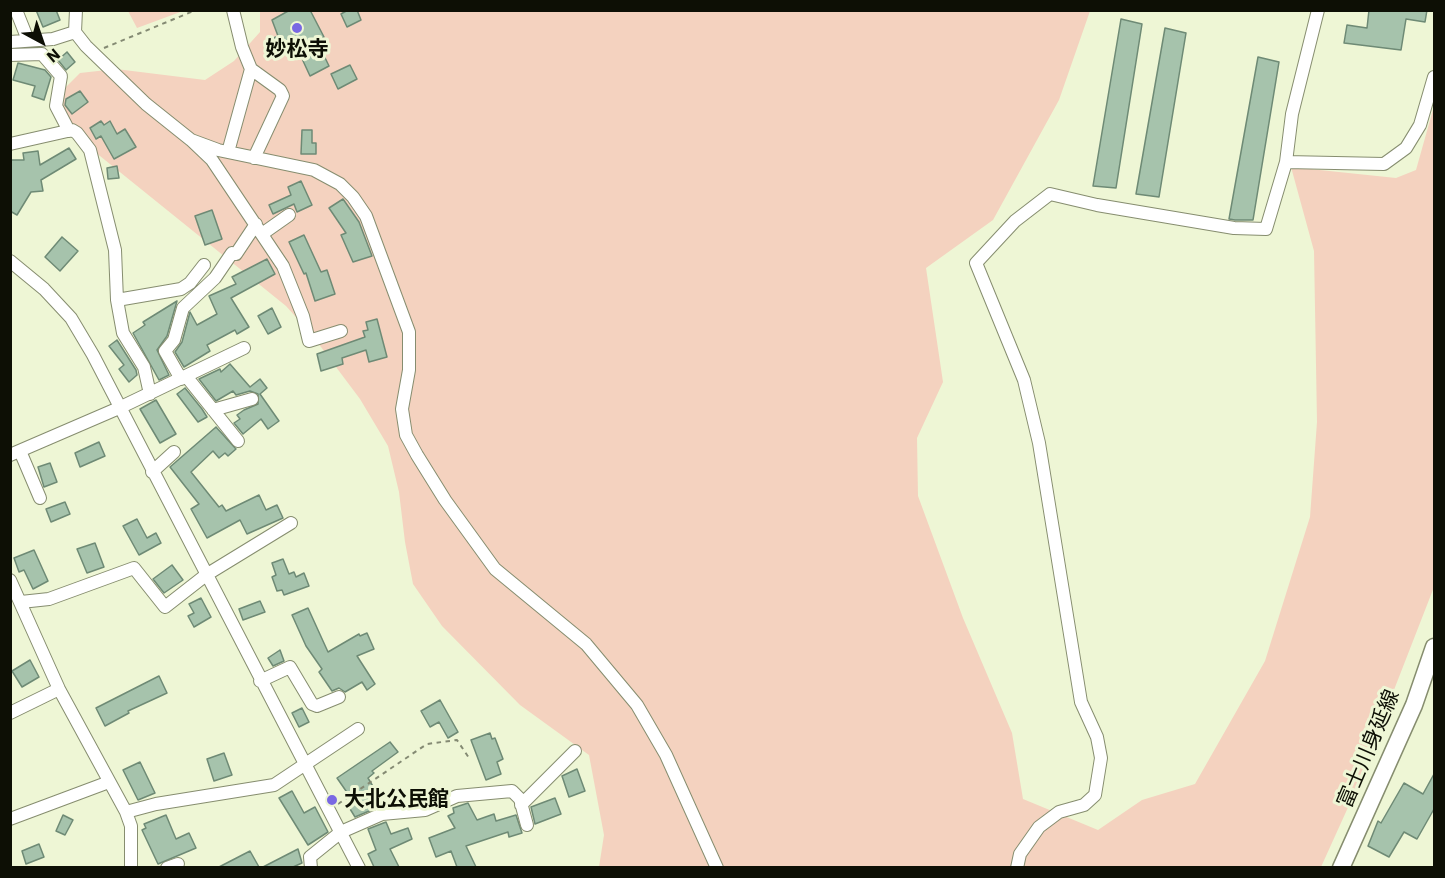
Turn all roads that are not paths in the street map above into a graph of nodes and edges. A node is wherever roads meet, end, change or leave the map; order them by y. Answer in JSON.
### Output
{"nodes":[{"id":1,"x":16,"y":10,"type":"edge"},
{"id":2,"x":76,"y":10,"type":"edge"},
{"id":3,"x":232,"y":10,"type":"edge"},
{"id":4,"x":1318,"y":10,"type":"edge"},
{"id":5,"x":75,"y":32,"type":"junction"},
{"id":6,"x":28,"y":40,"type":"junction"},
{"id":7,"x":10,"y":42,"type":"edge"},
{"id":8,"x":10,"y":55,"type":"edge"},
{"id":9,"x":251,"y":69,"type":"junction"},
{"id":10,"x":1434,"y":77,"type":"edge"},
{"id":11,"x":69,"y":131,"type":"junction"},
{"id":12,"x":191,"y":140,"type":"junction"},
{"id":13,"x":10,"y":144,"type":"edge"},
{"id":14,"x":228,"y":152,"type":"junction"},
{"id":15,"x":255,"y":158,"type":"junction"},
{"id":16,"x":1286,"y":162,"type":"junction"},
{"id":17,"x":289,"y":215,"type":"dead end"},
{"id":18,"x":259,"y":229,"type":"junction"},
{"id":19,"x":10,"y":261,"type":"edge"},
{"id":20,"x":204,"y":265,"type":"dead end"},
{"id":21,"x":117,"y":300,"type":"junction"},
{"id":22,"x":341,"y":331,"type":"dead end"},
{"id":23,"x":244,"y":348,"type":"dead end"},
{"id":24,"x":184,"y":377,"type":"junction"},
{"id":25,"x":150,"y":394,"type":"junction"},
{"id":26,"x":252,"y":399,"type":"dead end"},
{"id":27,"x":119,"y":408,"type":"junction"},
{"id":28,"x":213,"y":410,"type":"junction"},
{"id":29,"x":238,"y":441,"type":"dead end"},
{"id":30,"x":174,"y":452,"type":"dead end"},
{"id":31,"x":15,"y":453,"type":"edge"},
{"id":32,"x":152,"y":472,"type":"junction"},
{"id":33,"x":40,"y":498,"type":"dead end"},
{"id":34,"x":291,"y":523,"type":"dead end"},
{"id":35,"x":206,"y":575,"type":"junction"},
{"id":36,"x":10,"y":580,"type":"edge"},
{"id":37,"x":21,"y":602,"type":"junction"},
{"id":38,"x":1434,"y":647,"type":"edge"},
{"id":39,"x":260,"y":681,"type":"junction"},
{"id":40,"x":60,"y":689,"type":"junction"},
{"id":41,"x":339,"y":697,"type":"dead end"},
{"id":42,"x":10,"y":713,"type":"edge"},
{"id":43,"x":357,"y":729,"type":"dead end"},
{"id":44,"x":575,"y":751,"type":"dead end"},
{"id":45,"x":305,"y":765,"type":"junction"},
{"id":46,"x":109,"y":782,"type":"junction"},
{"id":47,"x":521,"y":804,"type":"junction"},
{"id":48,"x":126,"y":812,"type":"junction"},
{"id":49,"x":10,"y":819,"type":"edge"},
{"id":50,"x":527,"y":825,"type":"dead end"},
{"id":51,"x":341,"y":832,"type":"junction"},
{"id":52,"x":131,"y":867,"type":"edge"},
{"id":53,"x":311,"y":867,"type":"edge"},
{"id":54,"x":359,"y":867,"type":"edge"},
{"id":55,"x":717,"y":867,"type":"edge"},
{"id":56,"x":1017,"y":867,"type":"edge"},
{"id":57,"x":1341,"y":867,"type":"edge"}],
"edges":[{"from":1,"to":6,"type":"street"},
{"from":2,"to":5,"type":"street"},
{"from":3,"to":9,"type":"street"},
{"from":4,"to":16,"type":"street"},
{"from":5,"to":6,"type":"street"},
{"from":5,"to":12,"type":"street"},
{"from":6,"to":7,"type":"street"},
{"from":8,"to":11,"type":"street"},
{"from":9,"to":14,"type":"street"},
{"from":9,"to":15,"type":"street"},
{"from":10,"to":16,"type":"street"},
{"from":11,"to":13,"type":"street"},
{"from":11,"to":21,"type":"street"},
{"from":12,"to":14,"type":"street"},
{"from":12,"to":18,"type":"street"},
{"from":14,"to":15,"type":"street"},
{"from":15,"to":55,"type":"street"},
{"from":16,"to":56,"type":"street"},
{"from":17,"to":18,"type":"street"},
{"from":18,"to":22,"type":"street"},
{"from":18,"to":24,"type":"street"},
{"from":19,"to":27,"type":"street"},
{"from":20,"to":21,"type":"street"},
{"from":21,"to":25,"type":"street"},
{"from":23,"to":24,"type":"street"},
{"from":24,"to":25,"type":"street"},
{"from":24,"to":28,"type":"street"},
{"from":25,"to":27,"type":"street"},
{"from":26,"to":28,"type":"street"},
{"from":27,"to":31,"type":"street"},
{"from":27,"to":32,"type":"street"},
{"from":28,"to":29,"type":"street"},
{"from":30,"to":32,"type":"street"},
{"from":31,"to":33,"type":"street"},
{"from":32,"to":35,"type":"street"},
{"from":34,"to":35,"type":"street"},
{"from":35,"to":37,"type":"street"},
{"from":35,"to":39,"type":"street"},
{"from":36,"to":37,"type":"street"},
{"from":37,"to":40,"type":"street"},
{"from":38,"to":57,"type":"main road","name":"富士川身延線"},
{"from":39,"to":41,"type":"street"},
{"from":39,"to":45,"type":"street"},
{"from":40,"to":42,"type":"street"},
{"from":40,"to":46,"type":"street"},
{"from":43,"to":45,"type":"street"},
{"from":44,"to":47,"type":"street"},
{"from":45,"to":48,"type":"street"},
{"from":45,"to":51,"type":"street"},
{"from":46,"to":48,"type":"street"},
{"from":46,"to":49,"type":"street"},
{"from":47,"to":50,"type":"street"},
{"from":47,"to":51,"type":"street"},
{"from":48,"to":52,"type":"street"},
{"from":51,"to":53,"type":"street"},
{"from":51,"to":54,"type":"street"}]}
